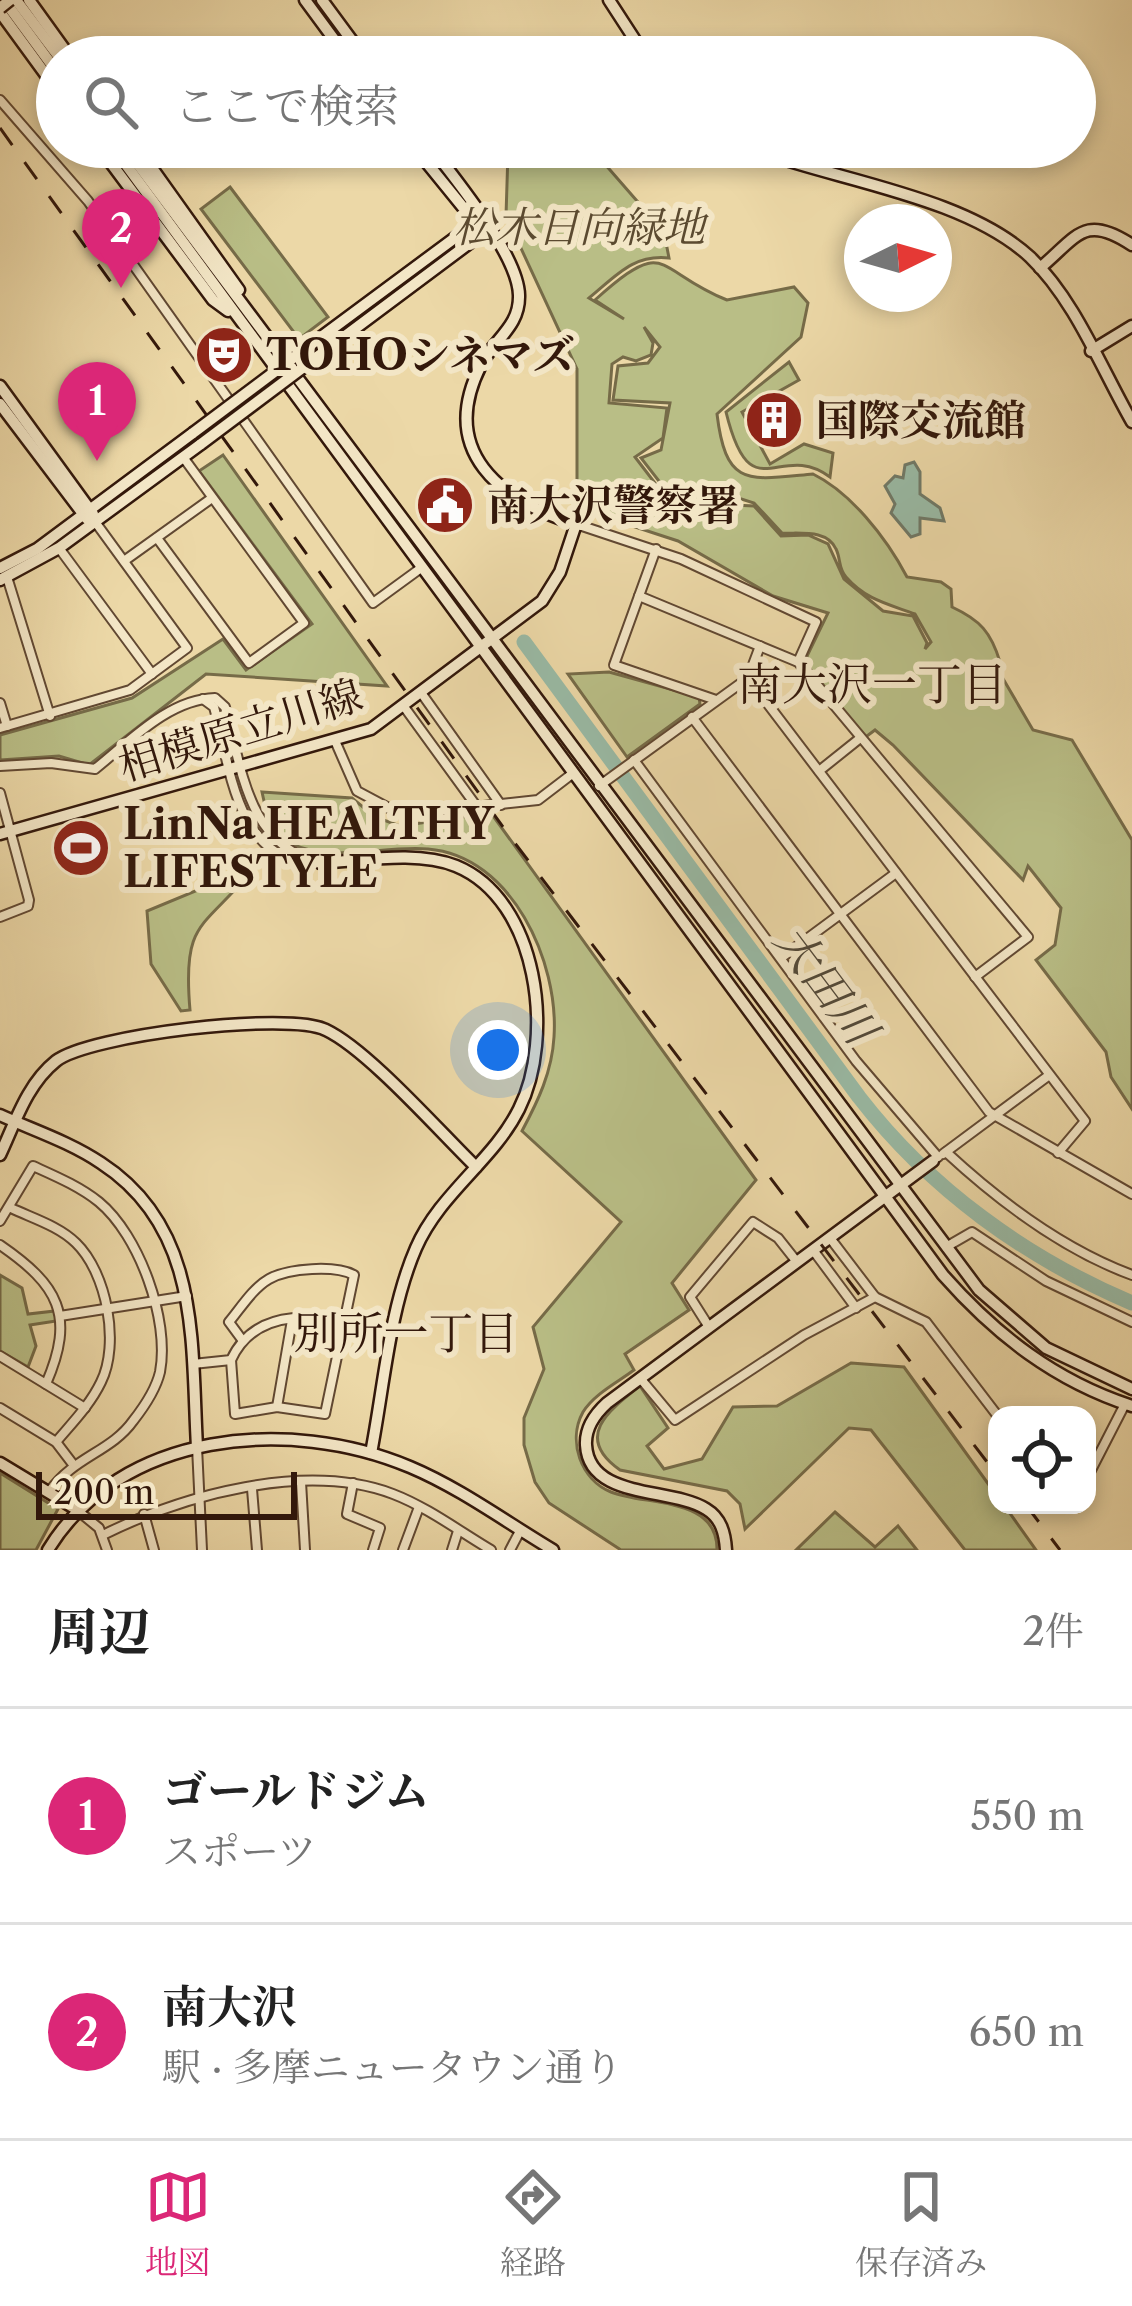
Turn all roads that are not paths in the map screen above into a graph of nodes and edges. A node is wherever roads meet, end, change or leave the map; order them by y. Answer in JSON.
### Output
{"nodes":[{"id":1,"x":29,"y":0,"type":"edge"},
{"id":2,"x":305,"y":0,"type":"edge"},
{"id":3,"x":322,"y":0,"type":"edge"},
{"id":4,"x":609,"y":0,"type":"edge"},
{"id":5,"x":6,"y":4,"type":"edge"},
{"id":6,"x":37,"y":36,"type":"edge"},
{"id":7,"x":55,"y":36,"type":"edge"},
{"id":8,"x":332,"y":36,"type":"edge"},
{"id":9,"x":349,"y":36,"type":"edge"},
{"id":10,"x":632,"y":36,"type":"edge"},
{"id":11,"x":36,"y":44,"type":"edge"},
{"id":12,"x":36,"y":55,"type":"edge"},
{"id":13,"x":0,"y":100,"type":"edge"},
{"id":14,"x":36,"y":141,"type":"edge"},
{"id":15,"x":59,"y":168,"type":"edge"},
{"id":16,"x":115,"y":168,"type":"edge"},
{"id":17,"x":127,"y":168,"type":"edge"},
{"id":18,"x":141,"y":168,"type":"edge"},
{"id":19,"x":152,"y":168,"type":"edge"},
{"id":20,"x":432,"y":168,"type":"edge"},
{"id":21,"x":444,"y":168,"type":"edge"},
{"id":22,"x":812,"y":168,"type":"edge"},
{"id":23,"x":478,"y":221,"type":"junction"},
{"id":24,"x":488,"y":230,"type":"junction"},
{"id":25,"x":1132,"y":244,"type":"edge"},
{"id":26,"x":1040,"y":268,"type":"junction"},
{"id":27,"x":247,"y":308,"type":"junction"},
{"id":28,"x":236,"y":317,"type":"junction"},
{"id":29,"x":1132,"y":326,"type":"edge"},
{"id":30,"x":1091,"y":350,"type":"junction"},
{"id":31,"x":313,"y":352,"type":"junction"},
{"id":32,"x":280,"y":377,"type":"junction"},
{"id":33,"x":0,"y":386,"type":"edge"},
{"id":34,"x":0,"y":404,"type":"edge"},
{"id":35,"x":239,"y":408,"type":"junction"},
{"id":36,"x":1132,"y":422,"type":"edge"},
{"id":37,"x":197,"y":438,"type":"junction"},
{"id":38,"x":183,"y":458,"type":"junction"},
{"id":39,"x":212,"y":498,"type":"junction"},
{"id":40,"x":86,"y":512,"type":"junction"},
{"id":41,"x":96,"y":523,"type":"junction"},
{"id":42,"x":576,"y":524,"type":"junction"},
{"id":43,"x":157,"y":538,"type":"junction"},
{"id":44,"x":59,"y":548,"type":"junction"},
{"id":45,"x":656,"y":549,"type":"junction"},
{"id":46,"x":124,"y":561,"type":"junction"},
{"id":47,"x":421,"y":568,"type":"junction"},
{"id":48,"x":2,"y":575,"type":"edge"},
{"id":49,"x":639,"y":596,"type":"junction"},
{"id":50,"x":494,"y":640,"type":"junction"},
{"id":51,"x":760,"y":646,"type":"junction"},
{"id":52,"x":481,"y":650,"type":"junction"},
{"id":53,"x":798,"y":662,"type":"junction"},
{"id":54,"x":152,"y":674,"type":"junction"},
{"id":55,"x":748,"y":678,"type":"junction"},
{"id":56,"x":422,"y":694,"type":"junction"},
{"id":57,"x":716,"y":700,"type":"junction"},
{"id":58,"x":0,"y":703,"type":"edge"},
{"id":59,"x":405,"y":707,"type":"junction"},
{"id":60,"x":50,"y":716,"type":"junction"},
{"id":61,"x":692,"y":717,"type":"junction"},
{"id":62,"x":3,"y":727,"type":"edge"},
{"id":63,"x":860,"y":740,"type":"junction"},
{"id":64,"x":336,"y":743,"type":"junction"},
{"id":65,"x":631,"y":762,"type":"junction"},
{"id":66,"x":0,"y":766,"type":"edge"},
{"id":67,"x":237,"y":770,"type":"junction"},
{"id":68,"x":819,"y":771,"type":"junction"},
{"id":69,"x":572,"y":774,"type":"junction"},
{"id":70,"x":601,"y":784,"type":"junction"},
{"id":71,"x":0,"y":793,"type":"edge"},
{"id":72,"x":588,"y":794,"type":"junction"},
{"id":73,"x":501,"y":805,"type":"junction"},
{"id":74,"x":477,"y":807,"type":"junction"},
{"id":75,"x":5,"y":833,"type":"edge"},
{"id":76,"x":320,"y":863,"type":"joint"},
{"id":77,"x":896,"y":873,"type":"junction"},
{"id":78,"x":841,"y":914,"type":"junction"},
{"id":79,"x":0,"y":917,"type":"edge"},
{"id":80,"x":781,"y":958,"type":"junction"},
{"id":81,"x":975,"y":977,"type":"junction"},
{"id":82,"x":1048,"y":1076,"type":"junction"},
{"id":83,"x":0,"y":1114,"type":"edge"},
{"id":84,"x":994,"y":1116,"type":"junction"},
{"id":85,"x":16,"y":1122,"type":"junction"},
{"id":86,"x":1058,"y":1153,"type":"junction"},
{"id":87,"x":0,"y":1155,"type":"edge"},
{"id":88,"x":939,"y":1157,"type":"junction"},
{"id":89,"x":476,"y":1167,"type":"junction"},
{"id":90,"x":898,"y":1187,"type":"junction"},
{"id":91,"x":1132,"y":1193,"type":"edge"},
{"id":92,"x":886,"y":1197,"type":"junction"},
{"id":93,"x":10,"y":1208,"type":"junction"},
{"id":94,"x":0,"y":1221,"type":"edge"},
{"id":95,"x":830,"y":1238,"type":"junction"},
{"id":96,"x":0,"y":1245,"type":"edge"},
{"id":97,"x":945,"y":1248,"type":"junction"},
{"id":98,"x":813,"y":1250,"type":"junction"},
{"id":99,"x":797,"y":1262,"type":"junction"},
{"id":100,"x":1132,"y":1275,"type":"edge"},
{"id":101,"x":188,"y":1296,"type":"junction"},
{"id":102,"x":875,"y":1297,"type":"junction"},
{"id":103,"x":153,"y":1301,"type":"junction"},
{"id":104,"x":856,"y":1308,"type":"junction"},
{"id":105,"x":106,"y":1309,"type":"junction"},
{"id":106,"x":60,"y":1316,"type":"junction"},
{"id":107,"x":292,"y":1320,"type":"junction"},
{"id":108,"x":345,"y":1322,"type":"junction"},
{"id":109,"x":1132,"y":1322,"type":"edge"},
{"id":110,"x":709,"y":1327,"type":"junction"},
{"id":111,"x":395,"y":1330,"type":"junction"},
{"id":112,"x":243,"y":1341,"type":"junction"},
{"id":113,"x":0,"y":1356,"type":"edge"},
{"id":114,"x":231,"y":1360,"type":"junction"},
{"id":115,"x":193,"y":1364,"type":"junction"},
{"id":116,"x":640,"y":1378,"type":"junction"},
{"id":117,"x":46,"y":1384,"type":"junction"},
{"id":118,"x":1132,"y":1390,"type":"edge"},
{"id":119,"x":1128,"y":1405,"type":"edge"},
{"id":120,"x":990,"y":1406,"type":"edge"},
{"id":121,"x":278,"y":1407,"type":"junction"},
{"id":122,"x":0,"y":1408,"type":"edge"},
{"id":123,"x":85,"y":1408,"type":"junction"},
{"id":124,"x":56,"y":1442,"type":"junction"},
{"id":125,"x":196,"y":1447,"type":"junction"},
{"id":126,"x":371,"y":1453,"type":"junction"},
{"id":127,"x":1096,"y":1462,"type":"edge"},
{"id":128,"x":0,"y":1463,"type":"edge"},
{"id":129,"x":73,"y":1463,"type":"junction"},
{"id":130,"x":301,"y":1482,"type":"junction"},
{"id":131,"x":353,"y":1483,"type":"junction"},
{"id":132,"x":252,"y":1490,"type":"junction"},
{"id":133,"x":48,"y":1492,"type":"junction"},
{"id":134,"x":199,"y":1497,"type":"junction"},
{"id":135,"x":418,"y":1507,"type":"junction"},
{"id":136,"x":76,"y":1509,"type":"junction"},
{"id":137,"x":144,"y":1514,"type":"junction"},
{"id":138,"x":458,"y":1531,"type":"junction"},
{"id":139,"x":520,"y":1531,"type":"junction"},
{"id":140,"x":103,"y":1535,"type":"junction"},
{"id":141,"x":48,"y":1550,"type":"edge"},
{"id":142,"x":107,"y":1550,"type":"edge"},
{"id":143,"x":154,"y":1550,"type":"edge"},
{"id":144,"x":202,"y":1550,"type":"edge"},
{"id":145,"x":257,"y":1550,"type":"edge"},
{"id":146,"x":305,"y":1550,"type":"edge"},
{"id":147,"x":373,"y":1550,"type":"edge"},
{"id":148,"x":403,"y":1550,"type":"edge"},
{"id":149,"x":452,"y":1550,"type":"edge"},
{"id":150,"x":490,"y":1550,"type":"edge"},
{"id":151,"x":510,"y":1550,"type":"edge"},
{"id":152,"x":553,"y":1550,"type":"edge"},
{"id":153,"x":726,"y":1550,"type":"edge"}],
"edges":[{"from":1,"to":7,"type":"street"},
{"from":2,"to":8,"type":"street"},
{"from":3,"to":9,"type":"street"},
{"from":4,"to":10,"type":"street"},
{"from":5,"to":6,"type":"street"},
{"from":5,"to":11,"type":"street"},
{"from":5,"to":12,"type":"street"},
{"from":13,"to":14,"type":"street"},
{"from":15,"to":35,"type":"street"},
{"from":16,"to":28,"type":"street"},
{"from":17,"to":28,"type":"street"},
{"from":18,"to":27,"type":"street"},
{"from":19,"to":27,"type":"street"},
{"from":20,"to":23,"type":"street"},
{"from":21,"to":23,"type":"street"},
{"from":22,"to":26,"type":"street"},
{"from":23,"to":24,"type":"street"},
{"from":23,"to":31,"type":"street"},
{"from":24,"to":31,"type":"street"},
{"from":24,"to":42,"type":"street"},
{"from":25,"to":26,"type":"street"},
{"from":26,"to":30,"type":"street"},
{"from":27,"to":50,"type":"street"},
{"from":28,"to":32,"type":"street"},
{"from":29,"to":30,"type":"street"},
{"from":30,"to":36,"type":"street"},
{"from":31,"to":37,"type":"street","bridge":true},
{"from":32,"to":35,"type":"street"},
{"from":32,"to":47,"type":"street"},
{"from":33,"to":40,"type":"street"},
{"from":34,"to":40,"type":"street"},
{"from":35,"to":47,"type":"street"},
{"from":37,"to":38,"type":"street"},
{"from":37,"to":40,"type":"street"},
{"from":38,"to":39,"type":"street"},
{"from":38,"to":41,"type":"street"},
{"from":39,"to":43,"type":"street"},
{"from":39,"to":43,"type":"street"},
{"from":40,"to":41,"type":"street"},
{"from":40,"to":48,"type":"street"},
{"from":41,"to":44,"type":"street"},
{"from":41,"to":46,"type":"street"},
{"from":42,"to":45,"type":"street"},
{"from":42,"to":50,"type":"street","name":"相模原立川線"},
{"from":43,"to":46,"type":"street"},
{"from":44,"to":48,"type":"street"},
{"from":44,"to":54,"type":"street"},
{"from":45,"to":49,"type":"street"},
{"from":45,"to":53,"type":"street"},
{"from":46,"to":54,"type":"street"},
{"from":47,"to":52,"type":"street"},
{"from":48,"to":60,"type":"street"},
{"from":49,"to":51,"type":"street"},
{"from":49,"to":57,"type":"street"},
{"from":50,"to":52,"type":"street","name":"相模原立川線"},
{"from":50,"to":70,"type":"street"},
{"from":51,"to":53,"type":"street"},
{"from":51,"to":55,"type":"street"},
{"from":52,"to":56,"type":"street","name":"相模原立川線"},
{"from":52,"to":69,"type":"street"},
{"from":53,"to":63,"type":"street"},
{"from":54,"to":60,"type":"street"},
{"from":55,"to":57,"type":"street"},
{"from":55,"to":68,"type":"street"},
{"from":56,"to":59,"type":"street","name":"相模原立川線"},
{"from":56,"to":73,"type":"street"},
{"from":57,"to":61,"type":"street"},
{"from":58,"to":62,"type":"street"},
{"from":59,"to":64,"type":"street","name":"相模原立川線"},
{"from":59,"to":74,"type":"street"},
{"from":60,"to":62,"type":"street"},
{"from":61,"to":65,"type":"street"},
{"from":61,"to":78,"type":"street"},
{"from":63,"to":68,"type":"street"},
{"from":63,"to":81,"type":"street"},
{"from":64,"to":67,"type":"street","name":"相模原立川線"},
{"from":64,"to":74,"type":"street"},
{"from":65,"to":70,"type":"street"},
{"from":65,"to":80,"type":"street"},
{"from":66,"to":67,"type":"street"},
{"from":67,"to":75,"type":"street","name":"相模原立川線"},
{"from":67,"to":76,"type":"street"},
{"from":68,"to":77,"type":"street"},
{"from":69,"to":72,"type":"street"},
{"from":69,"to":73,"type":"street"},
{"from":70,"to":72,"type":"street"},
{"from":70,"to":90,"type":"street"},
{"from":71,"to":75,"type":"street"},
{"from":72,"to":92,"type":"street"},
{"from":73,"to":74,"type":"street"},
{"from":75,"to":79,"type":"street"},
{"from":76,"to":89,"type":"street"},
{"from":77,"to":78,"type":"street"},
{"from":77,"to":81,"type":"street"},
{"from":78,"to":80,"type":"street"},
{"from":78,"to":84,"type":"street"},
{"from":80,"to":88,"type":"street"},
{"from":81,"to":82,"type":"street"},
{"from":82,"to":84,"type":"street"},
{"from":82,"to":86,"type":"street"},
{"from":83,"to":85,"type":"street"},
{"from":84,"to":86,"type":"street"},
{"from":84,"to":88,"type":"street"},
{"from":85,"to":87,"type":"street"},
{"from":85,"to":89,"type":"street"},
{"from":85,"to":101,"type":"street"},
{"from":86,"to":91,"type":"street"},
{"from":88,"to":90,"type":"street"},
{"from":88,"to":100,"type":"street"},
{"from":89,"to":111,"type":"street"},
{"from":90,"to":92,"type":"street"},
{"from":90,"to":97,"type":"street"},
{"from":92,"to":95,"type":"street"},
{"from":92,"to":119,"type":"street"},
{"from":93,"to":94,"type":"street"},
{"from":93,"to":103,"type":"street"},
{"from":93,"to":105,"type":"street"},
{"from":95,"to":98,"type":"street"},
{"from":95,"to":102,"type":"street"},
{"from":96,"to":106,"type":"street"},
{"from":97,"to":109,"type":"street"},
{"from":97,"to":118,"type":"street"},
{"from":98,"to":99,"type":"street"},
{"from":98,"to":104,"type":"street"},
{"from":99,"to":110,"type":"street"},
{"from":99,"to":110,"type":"street"},
{"from":101,"to":103,"type":"street"},
{"from":101,"to":115,"type":"street"},
{"from":102,"to":104,"type":"street"},
{"from":102,"to":120,"type":"street"},
{"from":103,"to":105,"type":"street"},
{"from":103,"to":129,"type":"street"},
{"from":104,"to":116,"type":"street"},
{"from":105,"to":106,"type":"street"},
{"from":105,"to":123,"type":"street"},
{"from":106,"to":117,"type":"street"},
{"from":107,"to":108,"type":"street"},
{"from":107,"to":112,"type":"street"},
{"from":107,"to":121,"type":"street"},
{"from":108,"to":111,"type":"street"},
{"from":108,"to":112,"type":"street"},
{"from":108,"to":121,"type":"street"},
{"from":110,"to":116,"type":"street"},
{"from":111,"to":126,"type":"street"},
{"from":112,"to":114,"type":"street"},
{"from":113,"to":117,"type":"street"},
{"from":114,"to":115,"type":"street"},
{"from":114,"to":121,"type":"street"},
{"from":115,"to":125,"type":"street"},
{"from":116,"to":153,"type":"street"},
{"from":117,"to":123,"type":"street"},
{"from":119,"to":127,"type":"street"},
{"from":122,"to":124,"type":"street"},
{"from":123,"to":124,"type":"street"},
{"from":124,"to":129,"type":"street"},
{"from":125,"to":126,"type":"street"},
{"from":125,"to":134,"type":"street"},
{"from":125,"to":136,"type":"street"},
{"from":126,"to":139,"type":"street"},
{"from":128,"to":133,"type":"street"},
{"from":129,"to":133,"type":"street"},
{"from":130,"to":131,"type":"street"},
{"from":130,"to":132,"type":"street"},
{"from":130,"to":146,"type":"street"},
{"from":131,"to":135,"type":"street"},
{"from":131,"to":147,"type":"street"},
{"from":132,"to":134,"type":"street"},
{"from":132,"to":145,"type":"street"},
{"from":133,"to":136,"type":"street"},
{"from":134,"to":137,"type":"street"},
{"from":134,"to":144,"type":"street"},
{"from":135,"to":138,"type":"street"},
{"from":135,"to":148,"type":"street"},
{"from":136,"to":140,"type":"street"},
{"from":136,"to":141,"type":"street"},
{"from":137,"to":140,"type":"street"},
{"from":137,"to":143,"type":"street"},
{"from":138,"to":149,"type":"street"},
{"from":138,"to":150,"type":"street"},
{"from":139,"to":151,"type":"street"},
{"from":139,"to":152,"type":"street"},
{"from":140,"to":142,"type":"street"}]}
